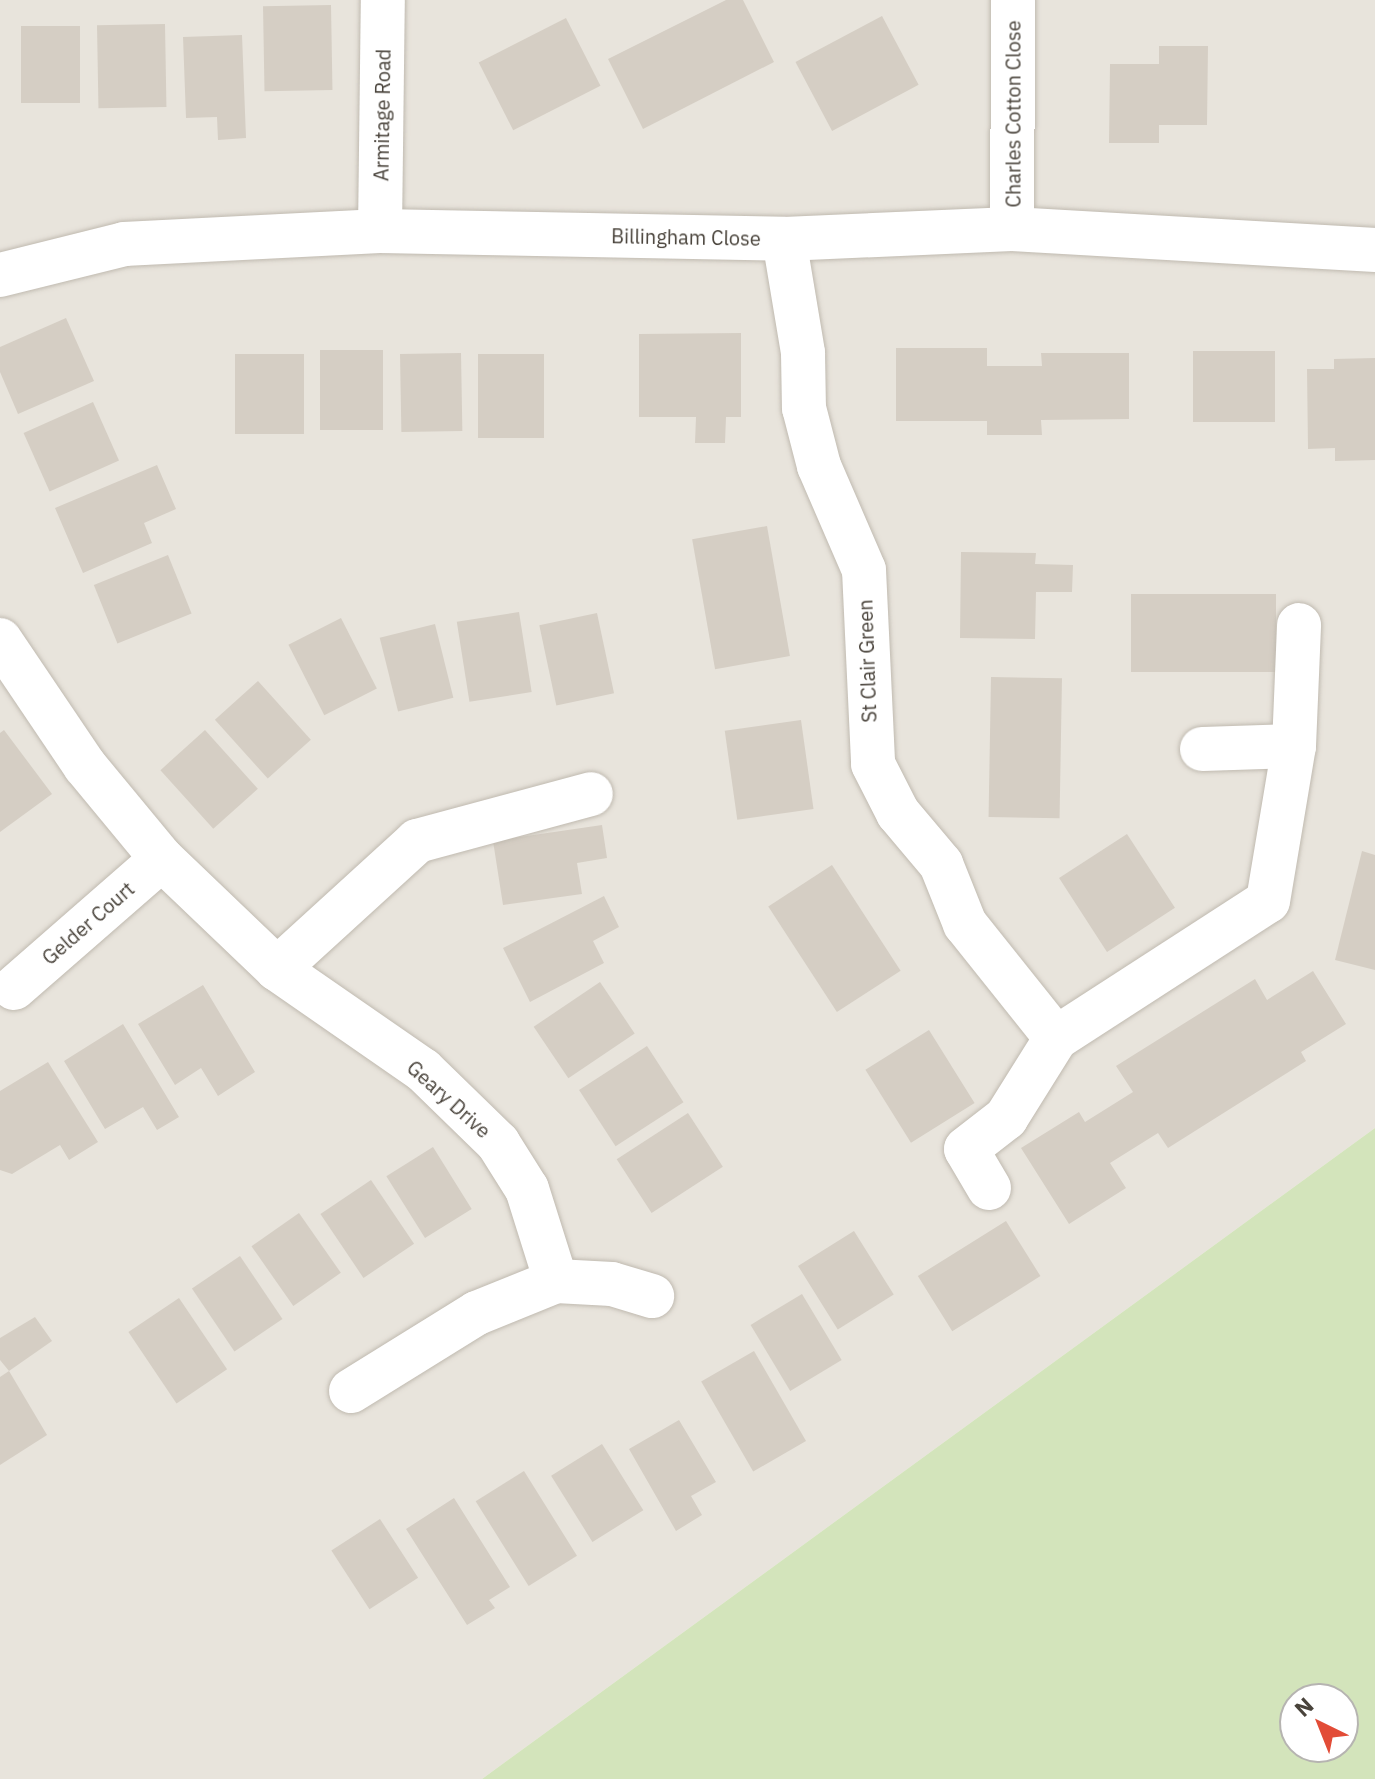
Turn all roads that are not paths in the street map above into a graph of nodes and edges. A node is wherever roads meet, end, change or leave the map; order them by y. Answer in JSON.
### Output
{"nodes":[{"id":1,"x":383,"y":0,"type":"edge"},
{"id":2,"x":1013,"y":0,"type":"edge"},
{"id":3,"x":1012,"y":229,"type":"junction"},
{"id":4,"x":380,"y":231,"type":"junction"},
{"id":5,"x":784,"y":239,"type":"junction"},
{"id":6,"x":1375,"y":250,"type":"edge"},
{"id":7,"x":0,"y":275,"type":"edge"},
{"id":8,"x":1299,"y":625,"type":"dead end"},
{"id":9,"x":0,"y":640,"type":"edge"},
{"id":10,"x":1294,"y":746,"type":"junction"},
{"id":11,"x":1202,"y":749,"type":"dead end"},
{"id":12,"x":591,"y":794,"type":"dead end"},
{"id":13,"x":162,"y":859,"type":"junction"},
{"id":14,"x":277,"y":969,"type":"junction"},
{"id":15,"x":14,"y":988,"type":"dead end"},
{"id":16,"x":1056,"y":1038,"type":"junction"},
{"id":17,"x":989,"y":1188,"type":"dead end"},
{"id":18,"x":556,"y":1281,"type":"junction"},
{"id":19,"x":652,"y":1296,"type":"dead end"},
{"id":20,"x":351,"y":1391,"type":"dead end"}],
"edges":[{"from":1,"to":4,"type":"street","name":"Armitage Road"},
{"from":2,"to":3,"type":"street","name":"Charles Cotton Close"},
{"from":3,"to":5,"type":"street","name":"Billingham Close"},
{"from":3,"to":6,"type":"street","name":"Billingham Close"},
{"from":4,"to":5,"type":"street","name":"Billingham Close"},
{"from":4,"to":7,"type":"street","name":"Billingham Close"},
{"from":5,"to":16,"type":"street","name":"St Clair Green"},
{"from":8,"to":10,"type":"street"},
{"from":9,"to":13,"type":"street","name":"Geary Drive"},
{"from":10,"to":11,"type":"street"},
{"from":10,"to":16,"type":"street"},
{"from":12,"to":14,"type":"street"},
{"from":13,"to":14,"type":"street","name":"Geary Drive"},
{"from":13,"to":15,"type":"street","name":"Gelder Court"},
{"from":14,"to":18,"type":"street","name":"Geary Drive"},
{"from":16,"to":17,"type":"street"},
{"from":18,"to":19,"type":"street"},
{"from":18,"to":20,"type":"street"}]}
